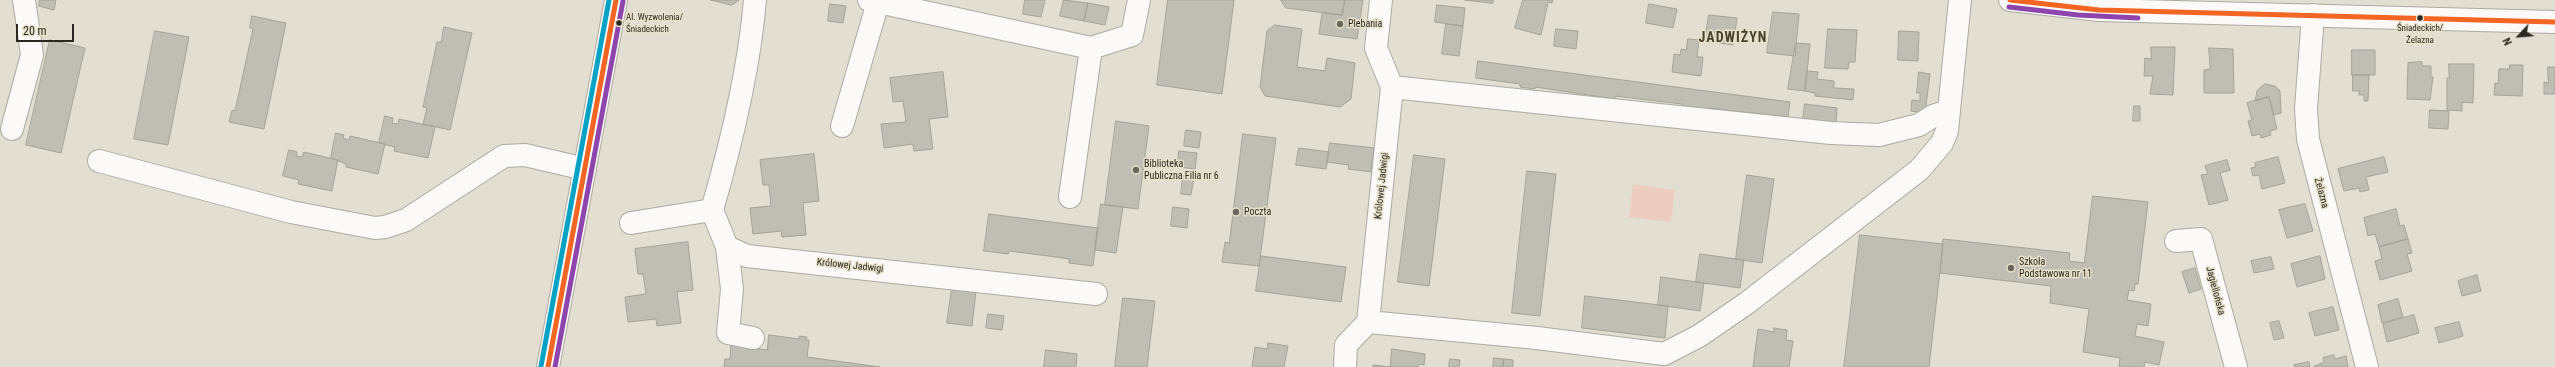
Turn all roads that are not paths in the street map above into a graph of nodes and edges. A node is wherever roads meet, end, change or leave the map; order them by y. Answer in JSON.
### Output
{"nodes":[{"id":1,"x":24,"y":0,"type":"edge"},
{"id":2,"x":616,"y":0,"type":"edge"},
{"id":3,"x":755,"y":0,"type":"edge"},
{"id":4,"x":1139,"y":0,"type":"edge"},
{"id":5,"x":1381,"y":0,"type":"edge"},
{"id":6,"x":1960,"y":0,"type":"edge"},
{"id":7,"x":2010,"y":0,"type":"edge"},
{"id":8,"x":873,"y":1,"type":"edge"},
{"id":9,"x":2139,"y":6,"type":"edge"},
{"id":10,"x":2312,"y":15,"type":"junction"},
{"id":11,"x":2555,"y":22,"type":"edge"},
{"id":12,"x":1091,"y":48,"type":"junction"},
{"id":13,"x":1392,"y":87,"type":"junction"},
{"id":14,"x":1948,"y":111,"type":"junction"},
{"id":15,"x":842,"y":126,"type":"dead end"},
{"id":16,"x":12,"y":129,"type":"dead end"},
{"id":17,"x":99,"y":161,"type":"dead end"},
{"id":18,"x":585,"y":170,"type":"junction"},
{"id":19,"x":1070,"y":197,"type":"dead end"},
{"id":20,"x":712,"y":210,"type":"junction"},
{"id":21,"x":631,"y":223,"type":"dead end"},
{"id":22,"x":2176,"y":241,"type":"dead end"},
{"id":23,"x":727,"y":247,"type":"junction"},
{"id":24,"x":1096,"y":294,"type":"dead end"},
{"id":25,"x":1368,"y":322,"type":"junction"},
{"id":26,"x":753,"y":338,"type":"dead end"},
{"id":27,"x":548,"y":367,"type":"edge"},
{"id":28,"x":1345,"y":367,"type":"edge"},
{"id":29,"x":2236,"y":367,"type":"edge"},
{"id":30,"x":2367,"y":367,"type":"edge"}],
"edges":[{"from":1,"to":16,"type":"street"},
{"from":2,"to":18,"type":"street"},
{"from":3,"to":20,"type":"street"},
{"from":4,"to":12,"type":"street"},
{"from":5,"to":13,"type":"street","name":"Królowej Jadwigi"},
{"from":6,"to":14,"type":"street"},
{"from":7,"to":9,"type":"street"},
{"from":8,"to":12,"type":"street"},
{"from":8,"to":15,"type":"street"},
{"from":9,"to":10,"type":"street"},
{"from":10,"to":11,"type":"street"},
{"from":10,"to":30,"type":"street","name":"Żelazna"},
{"from":12,"to":19,"type":"street"},
{"from":13,"to":14,"type":"street"},
{"from":13,"to":25,"type":"street","name":"Królowej Jadwigi"},
{"from":14,"to":25,"type":"street"},
{"from":17,"to":18,"type":"street"},
{"from":18,"to":27,"type":"street"},
{"from":20,"to":21,"type":"street"},
{"from":20,"to":23,"type":"street"},
{"from":22,"to":29,"type":"street","name":"Jagiellońska"},
{"from":23,"to":24,"type":"street","name":"Królowej Jadwigi"},
{"from":23,"to":26,"type":"street"},
{"from":25,"to":28,"type":"street"}]}
